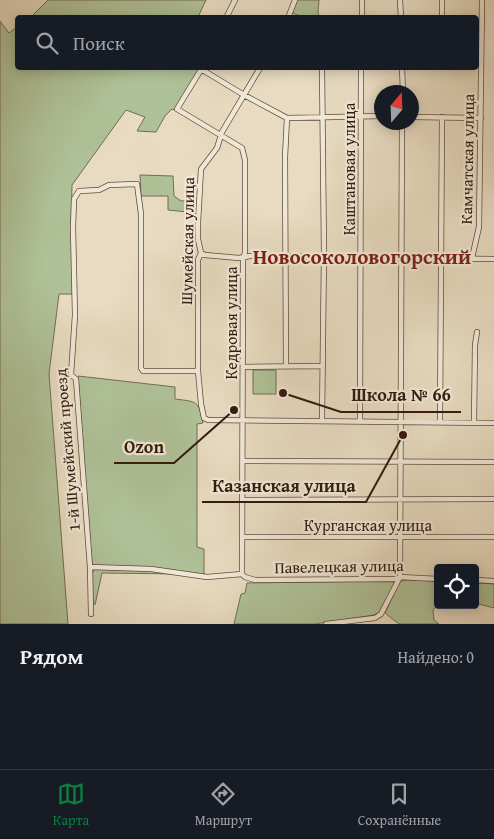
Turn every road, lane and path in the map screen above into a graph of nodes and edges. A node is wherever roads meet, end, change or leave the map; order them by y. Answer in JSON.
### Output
{"nodes":[{"id":1,"x":235,"y":0,"type":"edge"},
{"id":2,"x":295,"y":0,"type":"edge"},
{"id":3,"x":362,"y":0,"type":"edge"},
{"id":4,"x":400,"y":0,"type":"edge"},
{"id":5,"x":442,"y":0,"type":"edge"},
{"id":6,"x":482,"y":0,"type":"edge"},
{"id":7,"x":228,"y":15,"type":"edge"},
{"id":8,"x":289,"y":15,"type":"edge"},
{"id":9,"x":362,"y":15,"type":"edge"},
{"id":10,"x":401,"y":15,"type":"edge"},
{"id":11,"x":442,"y":15,"type":"edge"},
{"id":12,"x":201,"y":70,"type":"edge"},
{"id":13,"x":205,"y":70,"type":"edge"},
{"id":14,"x":259,"y":70,"type":"edge"},
{"id":15,"x":322,"y":70,"type":"edge"},
{"id":16,"x":361,"y":70,"type":"edge"},
{"id":17,"x":402,"y":70,"type":"edge"},
{"id":18,"x":402,"y":85,"type":"edge"},
{"id":19,"x":244,"y":95,"type":"junction"},
{"id":20,"x":362,"y":116,"type":"junction"},
{"id":21,"x":374,"y":116,"type":"edge"},
{"id":22,"x":322,"y":117,"type":"junction"},
{"id":23,"x":419,"y":117,"type":"edge"},
{"id":24,"x":442,"y":117,"type":"junction"},
{"id":25,"x":287,"y":118,"type":"junction"},
{"id":26,"x":481,"y":118,"type":"junction"},
{"id":27,"x":402,"y":130,"type":"edge"},
{"id":28,"x":221,"y":135,"type":"junction"},
{"id":29,"x":201,"y":253,"type":"junction"},
{"id":30,"x":286,"y":256,"type":"junction"},
{"id":31,"x":244,"y":257,"type":"junction"},
{"id":32,"x":324,"y":257,"type":"junction"},
{"id":33,"x":440,"y":257,"type":"junction"},
{"id":34,"x":361,"y":258,"type":"junction"},
{"id":35,"x":400,"y":258,"type":"junction"},
{"id":36,"x":472,"y":258,"type":"junction"},
{"id":37,"x":494,"y":259,"type":"edge"},
{"id":38,"x":477,"y":332,"type":"dead end"},
{"id":39,"x":243,"y":366,"type":"junction"},
{"id":40,"x":286,"y":366,"type":"junction"},
{"id":41,"x":322,"y":366,"type":"junction"},
{"id":42,"x":198,"y":371,"type":"junction"},
{"id":43,"x":243,"y":420,"type":"junction"},
{"id":44,"x":322,"y":421,"type":"junction"},
{"id":45,"x":360,"y":421,"type":"junction"},
{"id":46,"x":400,"y":421,"type":"junction"},
{"id":47,"x":440,"y":422,"type":"junction"},
{"id":48,"x":474,"y":423,"type":"junction"},
{"id":49,"x":494,"y":424,"type":"edge"},
{"id":50,"x":243,"y":461,"type":"junction"},
{"id":51,"x":400,"y":462,"type":"junction"},
{"id":52,"x":494,"y":462,"type":"edge"},
{"id":53,"x":242,"y":500,"type":"junction"},
{"id":54,"x":400,"y":500,"type":"junction"},
{"id":55,"x":494,"y":500,"type":"edge"},
{"id":56,"x":242,"y":537,"type":"junction"},
{"id":57,"x":494,"y":537,"type":"edge"},
{"id":58,"x":400,"y":538,"type":"junction"},
{"id":59,"x":90,"y":568,"type":"junction"},
{"id":60,"x":242,"y":574,"type":"junction"},
{"id":61,"x":400,"y":577,"type":"junction"},
{"id":62,"x":434,"y":579,"type":"edge"},
{"id":63,"x":479,"y":580,"type":"edge"},
{"id":64,"x":494,"y":581,"type":"edge"},
{"id":65,"x":91,"y":614,"type":"dead end"},
{"id":66,"x":326,"y":624,"type":"edge"}],
"edges":[{"from":1,"to":7,"type":"street"},
{"from":2,"to":8,"type":"street"},
{"from":3,"to":9,"type":"street"},
{"from":4,"to":10,"type":"street"},
{"from":5,"to":11,"type":"street"},
{"from":6,"to":26,"type":"street","name":"Камчатская улица"},
{"from":12,"to":28,"type":"street","name":"Кедровая улица"},
{"from":13,"to":19,"type":"street"},
{"from":14,"to":19,"type":"street","name":"Шумейская улица"},
{"from":15,"to":22,"type":"street"},
{"from":16,"to":20,"type":"street","name":"Каштановая улица"},
{"from":17,"to":18,"type":"street"},
{"from":19,"to":25,"type":"street"},
{"from":19,"to":28,"type":"street","name":"Шумейская улица"},
{"from":20,"to":21,"type":"street"},
{"from":20,"to":22,"type":"street"},
{"from":20,"to":34,"type":"street","name":"Каштановая улица"},
{"from":22,"to":25,"type":"street"},
{"from":22,"to":32,"type":"street"},
{"from":23,"to":24,"type":"street"},
{"from":24,"to":26,"type":"street"},
{"from":24,"to":33,"type":"street"},
{"from":25,"to":30,"type":"street"},
{"from":26,"to":36,"type":"street","name":"Камчатская улица"},
{"from":27,"to":35,"type":"street"},
{"from":28,"to":29,"type":"street","name":"Шумейская улица"},
{"from":28,"to":31,"type":"street","name":"Кедровая улица"},
{"from":29,"to":31,"type":"street"},
{"from":29,"to":42,"type":"street","name":"Шумейская улица"},
{"from":30,"to":31,"type":"street"},
{"from":30,"to":32,"type":"street"},
{"from":30,"to":40,"type":"street"},
{"from":31,"to":39,"type":"street","name":"Кедровая улица"},
{"from":32,"to":34,"type":"street"},
{"from":32,"to":41,"type":"street"},
{"from":33,"to":35,"type":"street"},
{"from":33,"to":36,"type":"street"},
{"from":33,"to":47,"type":"street"},
{"from":34,"to":35,"type":"street"},
{"from":34,"to":45,"type":"street","name":"Каштановая улица"},
{"from":35,"to":46,"type":"street"},
{"from":36,"to":37,"type":"street"},
{"from":38,"to":48,"type":"street"},
{"from":39,"to":40,"type":"street"},
{"from":39,"to":43,"type":"street","name":"Кедровая улица"},
{"from":40,"to":41,"type":"street"},
{"from":41,"to":44,"type":"street"},
{"from":42,"to":43,"type":"street","name":"Шумейская улица"},
{"from":42,"to":59,"type":"street","name":"1-й Шумейский проезд"},
{"from":43,"to":44,"type":"street"},
{"from":43,"to":50,"type":"street","name":"Кедровая улица"},
{"from":44,"to":45,"type":"street"},
{"from":45,"to":46,"type":"street"},
{"from":46,"to":47,"type":"street"},
{"from":46,"to":51,"type":"street"},
{"from":47,"to":48,"type":"street"},
{"from":48,"to":49,"type":"street"},
{"from":50,"to":51,"type":"street"},
{"from":50,"to":53,"type":"street","name":"Кедровая улица"},
{"from":51,"to":52,"type":"street"},
{"from":51,"to":54,"type":"street"},
{"from":53,"to":54,"type":"street"},
{"from":53,"to":56,"type":"street","name":"Кедровая улица"},
{"from":54,"to":55,"type":"street"},
{"from":54,"to":58,"type":"street"},
{"from":56,"to":58,"type":"street","name":"Курганская улица"},
{"from":56,"to":60,"type":"street","name":"Кедровая улица"},
{"from":57,"to":58,"type":"street","name":"Курганская улица"},
{"from":58,"to":61,"type":"street"},
{"from":59,"to":60,"type":"street"},
{"from":59,"to":65,"type":"street","name":"1-й Шумейский проезд"},
{"from":60,"to":61,"type":"street","name":"Павелецкая улица"},
{"from":61,"to":62,"type":"street","name":"Павелецкая улица"},
{"from":61,"to":66,"type":"street"},
{"from":63,"to":64,"type":"street"}]}
